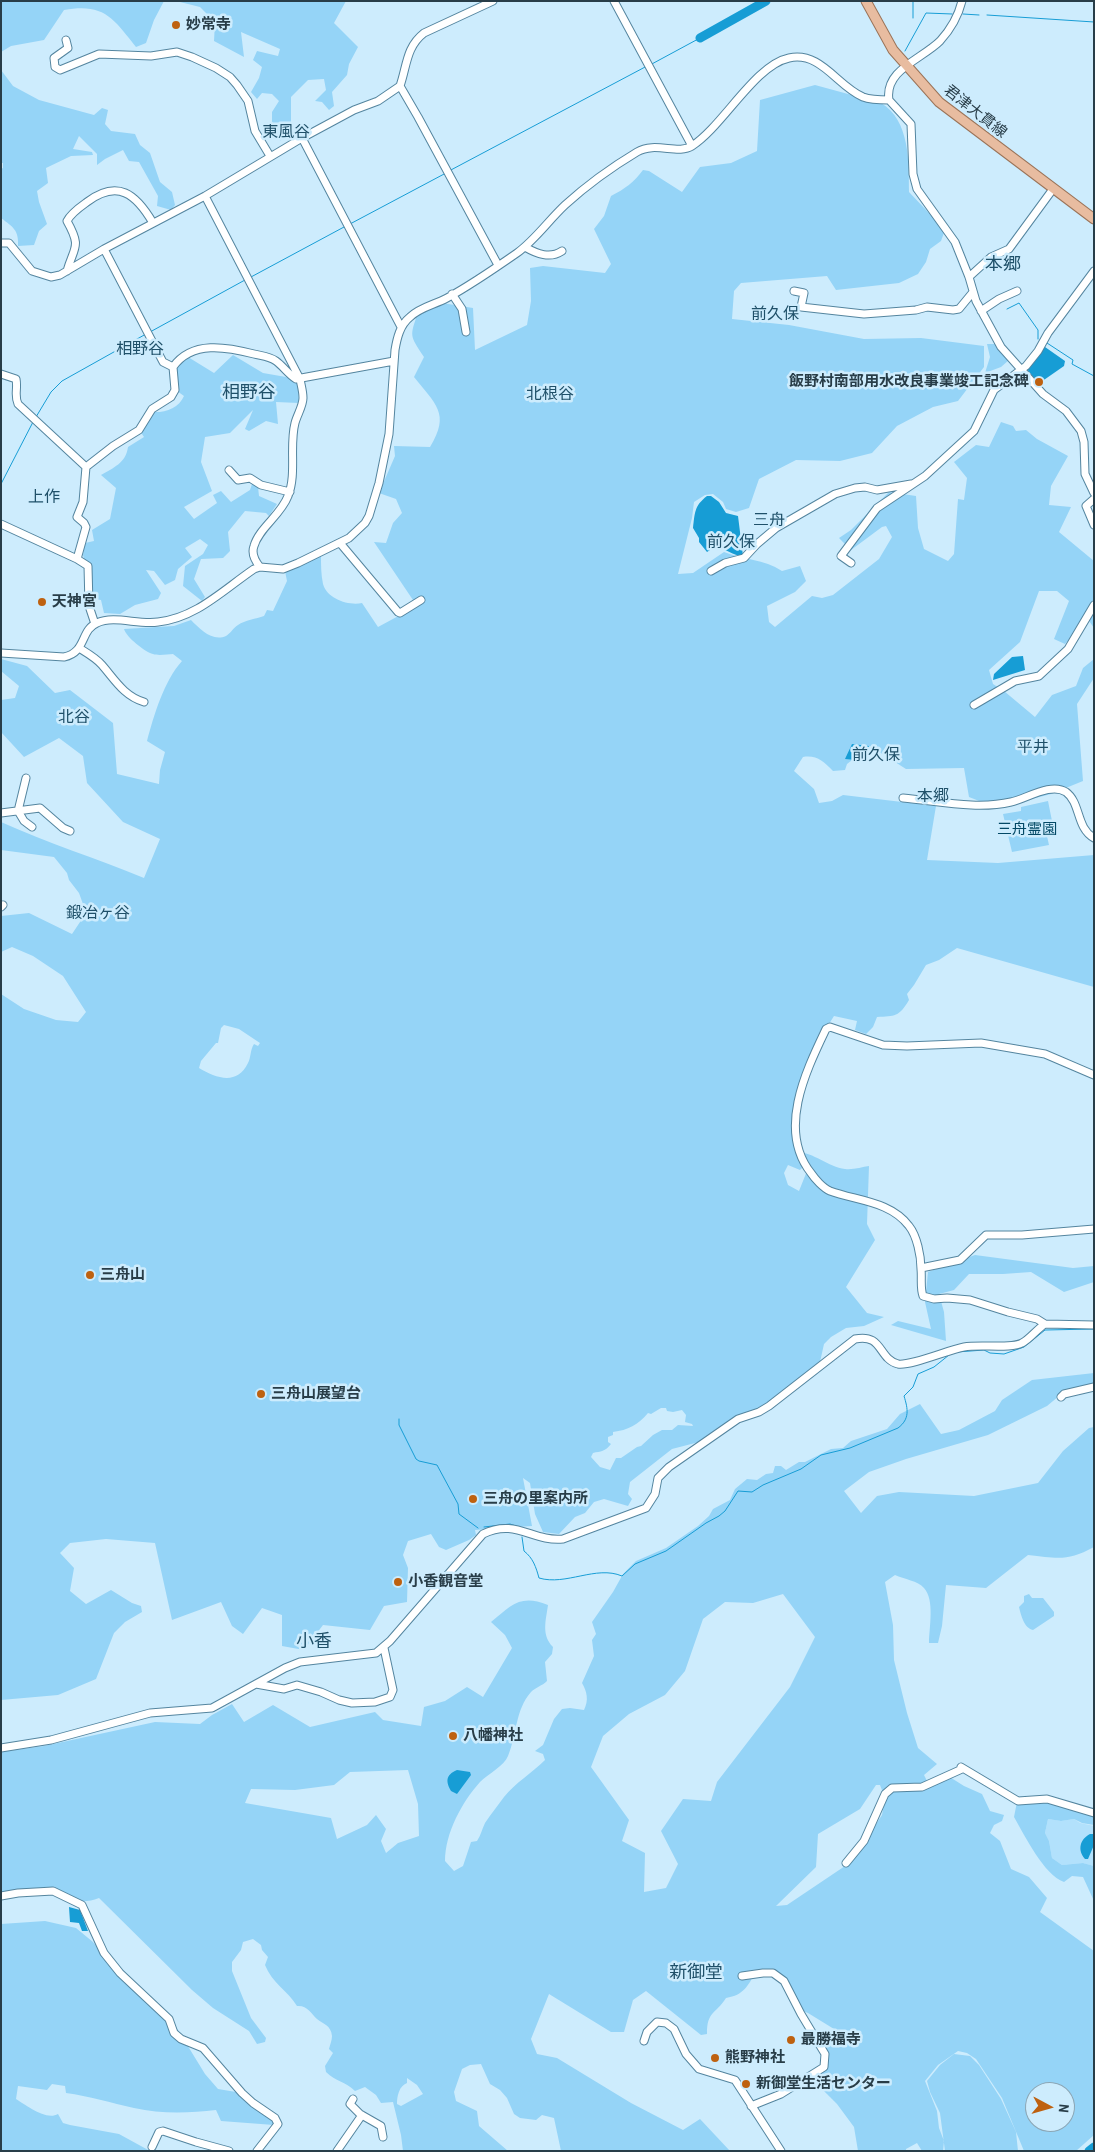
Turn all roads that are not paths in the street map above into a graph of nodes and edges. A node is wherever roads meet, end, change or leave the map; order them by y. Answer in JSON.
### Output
{"nodes":[{"id":1,"x":493,"y":1,"type":"edge"},
{"id":2,"x":614,"y":1,"type":"edge"},
{"id":3,"x":866,"y":1,"type":"edge"},
{"id":4,"x":962,"y":1,"type":"edge"},
{"id":5,"x":66,"y":40,"type":"dead end"},
{"id":6,"x":906,"y":66,"type":"junction"},
{"id":7,"x":400,"y":86,"type":"junction"},
{"id":8,"x":889,"y":100,"type":"junction"},
{"id":9,"x":302,"y":138,"type":"junction"},
{"id":10,"x":692,"y":146,"type":"junction"},
{"id":11,"x":270,"y":156,"type":"junction"},
{"id":12,"x":1053,"y":189,"type":"junction"},
{"id":13,"x":204,"y":196,"type":"junction"},
{"id":14,"x":1094,"y":219,"type":"edge"},
{"id":15,"x":153,"y":223,"type":"junction"},
{"id":16,"x":1,"y":243,"type":"edge"},
{"id":17,"x":525,"y":247,"type":"junction"},
{"id":18,"x":104,"y":249,"type":"junction"},
{"id":19,"x":562,"y":251,"type":"dead end"},
{"id":20,"x":498,"y":265,"type":"junction"},
{"id":21,"x":67,"y":271,"type":"junction"},
{"id":22,"x":1094,"y":272,"type":"edge"},
{"id":23,"x":969,"y":277,"type":"junction"},
{"id":24,"x":794,"y":291,"type":"dead end"},
{"id":25,"x":1017,"y":291,"type":"dead end"},
{"id":26,"x":973,"y":292,"type":"junction"},
{"id":27,"x":452,"y":294,"type":"junction"},
{"id":28,"x":981,"y":312,"type":"junction"},
{"id":29,"x":402,"y":327,"type":"junction"},
{"id":30,"x":466,"y":332,"type":"dead end"},
{"id":31,"x":394,"y":361,"type":"junction"},
{"id":32,"x":173,"y":367,"type":"junction"},
{"id":33,"x":1020,"y":370,"type":"junction"},
{"id":34,"x":1,"y":374,"type":"edge"},
{"id":35,"x":300,"y":379,"type":"junction"},
{"id":36,"x":86,"y":467,"type":"junction"},
{"id":37,"x":229,"y":470,"type":"dead end"},
{"id":38,"x":912,"y":484,"type":"junction"},
{"id":39,"x":290,"y":492,"type":"junction"},
{"id":40,"x":1094,"y":493,"type":"edge"},
{"id":41,"x":1094,"y":500,"type":"edge"},
{"id":42,"x":1,"y":524,"type":"edge"},
{"id":43,"x":1094,"y":525,"type":"edge"},
{"id":44,"x":340,"y":543,"type":"junction"},
{"id":45,"x":77,"y":559,"type":"junction"},
{"id":46,"x":850,"y":563,"type":"dead end"},
{"id":47,"x":260,"y":567,"type":"junction"},
{"id":48,"x":711,"y":571,"type":"dead end"},
{"id":49,"x":421,"y":600,"type":"dead end"},
{"id":50,"x":1094,"y":605,"type":"edge"},
{"id":51,"x":95,"y":624,"type":"junction"},
{"id":52,"x":79,"y":648,"type":"junction"},
{"id":53,"x":1,"y":653,"type":"edge"},
{"id":54,"x":144,"y":702,"type":"dead end"},
{"id":55,"x":974,"y":704,"type":"dead end"},
{"id":56,"x":26,"y":778,"type":"dead end"},
{"id":57,"x":903,"y":798,"type":"dead end"},
{"id":58,"x":18,"y":811,"type":"junction"},
{"id":59,"x":1,"y":813,"type":"edge"},
{"id":60,"x":32,"y":827,"type":"dead end"},
{"id":61,"x":70,"y":830,"type":"dead end"},
{"id":62,"x":1094,"y":838,"type":"edge"},
{"id":63,"x":1094,"y":1075,"type":"edge"},
{"id":64,"x":1094,"y":1229,"type":"edge"},
{"id":65,"x":921,"y":1268,"type":"junction"},
{"id":66,"x":1045,"y":1324,"type":"junction"},
{"id":67,"x":1094,"y":1325,"type":"edge"},
{"id":68,"x":1094,"y":1387,"type":"edge"},
{"id":69,"x":1061,"y":1398,"type":"dead end"},
{"id":70,"x":384,"y":1648,"type":"junction"},
{"id":71,"x":256,"y":1684,"type":"junction"},
{"id":72,"x":1,"y":1748,"type":"edge"},
{"id":73,"x":1094,"y":1812,"type":"edge"},
{"id":74,"x":846,"y":1863,"type":"dead end"},
{"id":75,"x":1,"y":1896,"type":"edge"},
{"id":76,"x":742,"y":1976,"type":"dead end"},
{"id":77,"x":644,"y":2042,"type":"dead end"},
{"id":78,"x":352,"y":2099,"type":"dead end"},
{"id":79,"x":751,"y":2106,"type":"junction"},
{"id":80,"x":362,"y":2116,"type":"junction"},
{"id":81,"x":383,"y":2137,"type":"dead end"},
{"id":82,"x":152,"y":2147,"type":"dead end"},
{"id":83,"x":230,"y":2151,"type":"edge"},
{"id":84,"x":257,"y":2151,"type":"edge"},
{"id":85,"x":337,"y":2151,"type":"edge"},
{"id":86,"x":780,"y":2151,"type":"edge"}],
"edges":[{"from":1,"to":7,"type":"street"},
{"from":2,"to":10,"type":"street"},
{"from":3,"to":6,"type":"main road","name":"君津大貫線"},
{"from":4,"to":6,"type":"street"},
{"from":5,"to":11,"type":"street"},
{"from":6,"to":8,"type":"street"},
{"from":6,"to":12,"type":"main road","name":"君津大貫線"},
{"from":7,"to":9,"type":"street"},
{"from":7,"to":20,"type":"street"},
{"from":8,"to":10,"type":"street"},
{"from":8,"to":23,"type":"street"},
{"from":9,"to":11,"type":"street"},
{"from":9,"to":29,"type":"street"},
{"from":10,"to":17,"type":"street"},
{"from":11,"to":13,"type":"street"},
{"from":12,"to":14,"type":"main road","name":"君津大貫線"},
{"from":12,"to":23,"type":"street"},
{"from":13,"to":15,"type":"street"},
{"from":13,"to":35,"type":"street"},
{"from":15,"to":18,"type":"street"},
{"from":15,"to":21,"type":"street"},
{"from":16,"to":21,"type":"street"},
{"from":17,"to":19,"type":"street"},
{"from":17,"to":20,"type":"street"},
{"from":18,"to":21,"type":"street"},
{"from":18,"to":32,"type":"street"},
{"from":20,"to":27,"type":"street"},
{"from":22,"to":33,"type":"street"},
{"from":23,"to":26,"type":"street"},
{"from":24,"to":26,"type":"street"},
{"from":25,"to":28,"type":"street"},
{"from":26,"to":28,"type":"street"},
{"from":27,"to":29,"type":"street"},
{"from":27,"to":30,"type":"street"},
{"from":28,"to":33,"type":"street"},
{"from":29,"to":31,"type":"street"},
{"from":31,"to":35,"type":"street"},
{"from":31,"to":44,"type":"street"},
{"from":32,"to":35,"type":"street"},
{"from":32,"to":36,"type":"street"},
{"from":33,"to":38,"type":"street"},
{"from":33,"to":40,"type":"street"},
{"from":34,"to":36,"type":"street"},
{"from":35,"to":39,"type":"street"},
{"from":36,"to":45,"type":"street"},
{"from":37,"to":39,"type":"street"},
{"from":38,"to":46,"type":"street"},
{"from":38,"to":48,"type":"street"},
{"from":39,"to":47,"type":"street"},
{"from":41,"to":43,"type":"street"},
{"from":42,"to":45,"type":"street"},
{"from":44,"to":47,"type":"street"},
{"from":44,"to":49,"type":"street"},
{"from":45,"to":51,"type":"street"},
{"from":47,"to":51,"type":"street"},
{"from":50,"to":55,"type":"street"},
{"from":51,"to":52,"type":"street"},
{"from":52,"to":53,"type":"street"},
{"from":52,"to":54,"type":"street"},
{"from":56,"to":58,"type":"street"},
{"from":57,"to":62,"type":"street"},
{"from":58,"to":59,"type":"street"},
{"from":58,"to":60,"type":"street"},
{"from":58,"to":61,"type":"street"},
{"from":63,"to":65,"type":"street"},
{"from":64,"to":65,"type":"street"},
{"from":65,"to":66,"type":"street"},
{"from":66,"to":67,"type":"street"},
{"from":66,"to":70,"type":"street"},
{"from":68,"to":69,"type":"street"},
{"from":70,"to":71,"type":"street"},
{"from":70,"to":71,"type":"street"},
{"from":71,"to":72,"type":"street"},
{"from":73,"to":74,"type":"street"},
{"from":75,"to":84,"type":"street"},
{"from":76,"to":79,"type":"street"},
{"from":77,"to":79,"type":"street"},
{"from":78,"to":80,"type":"street"},
{"from":79,"to":86,"type":"street"},
{"from":80,"to":81,"type":"street"},
{"from":80,"to":85,"type":"street"},
{"from":82,"to":83,"type":"street"}]}
